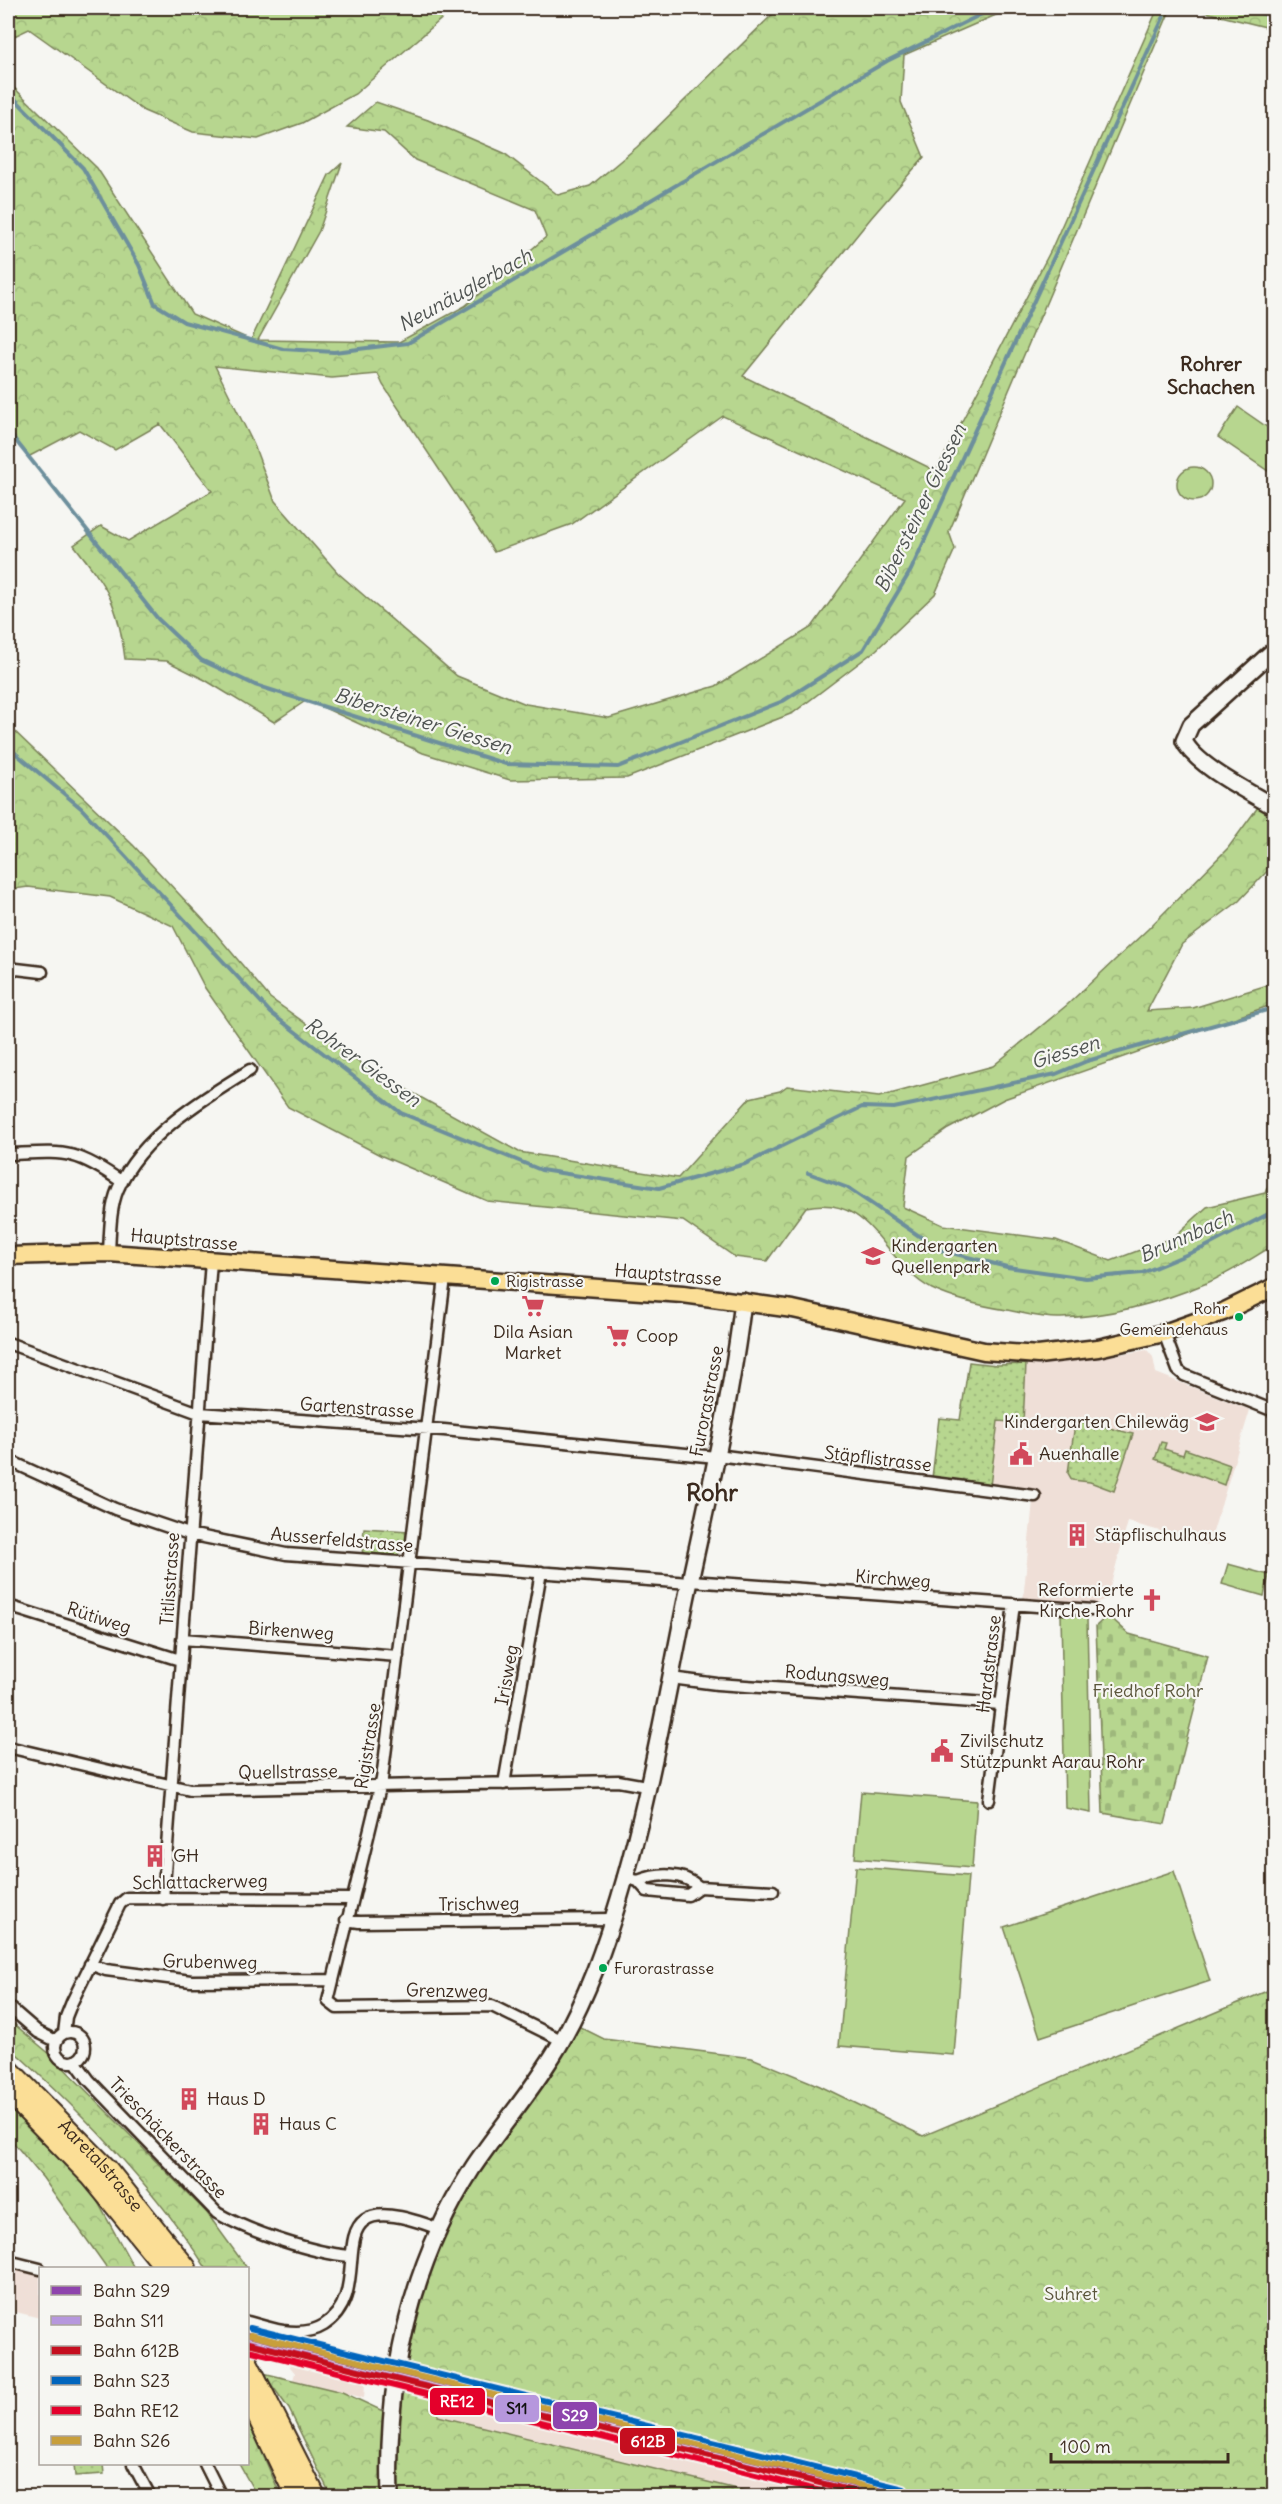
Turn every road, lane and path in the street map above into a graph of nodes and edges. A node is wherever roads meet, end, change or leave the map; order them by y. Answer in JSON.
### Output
{"nodes":[{"id":1,"x":1275,"y":650,"type":"edge"},
{"id":2,"x":1275,"y":807,"type":"edge"},
{"id":3,"x":8,"y":968,"type":"edge"},
{"id":4,"x":42,"y":972,"type":"dead end"},
{"id":5,"x":250,"y":1070,"type":"dead end"},
{"id":6,"x":8,"y":1154,"type":"edge"},
{"id":7,"x":122,"y":1182,"type":"junction"},
{"id":8,"x":109,"y":1253,"type":"junction"},
{"id":9,"x":8,"y":1256,"type":"edge"},
{"id":10,"x":211,"y":1261,"type":"junction"},
{"id":11,"x":445,"y":1278,"type":"junction"},
{"id":12,"x":1275,"y":1287,"type":"edge"},
{"id":13,"x":743,"y":1301,"type":"junction"},
{"id":14,"x":1164,"y":1333,"type":"junction"},
{"id":15,"x":8,"y":1343,"type":"edge"},
{"id":16,"x":1275,"y":1411,"type":"edge"},
{"id":17,"x":199,"y":1413,"type":"junction"},
{"id":18,"x":426,"y":1429,"type":"junction"},
{"id":19,"x":716,"y":1456,"type":"junction"},
{"id":20,"x":8,"y":1460,"type":"edge"},
{"id":21,"x":1035,"y":1496,"type":"dead end"},
{"id":22,"x":189,"y":1534,"type":"junction"},
{"id":23,"x":409,"y":1564,"type":"junction"},
{"id":24,"x":541,"y":1572,"type":"junction"},
{"id":25,"x":690,"y":1582,"type":"junction"},
{"id":26,"x":1014,"y":1604,"type":"junction"},
{"id":27,"x":8,"y":1606,"type":"edge"},
{"id":28,"x":1093,"y":1610,"type":"dead end"},
{"id":29,"x":182,"y":1639,"type":"junction"},
{"id":30,"x":398,"y":1656,"type":"junction"},
{"id":31,"x":180,"y":1660,"type":"junction"},
{"id":32,"x":671,"y":1678,"type":"junction"},
{"id":33,"x":1001,"y":1704,"type":"junction"},
{"id":34,"x":8,"y":1747,"type":"edge"},
{"id":35,"x":504,"y":1784,"type":"junction"},
{"id":36,"x":171,"y":1786,"type":"junction"},
{"id":37,"x":380,"y":1786,"type":"junction"},
{"id":38,"x":646,"y":1786,"type":"junction"},
{"id":39,"x":988,"y":1800,"type":"dead end"},
{"id":40,"x":631,"y":1879,"type":"junction"},
{"id":41,"x":699,"y":1887,"type":"junction"},
{"id":42,"x":772,"y":1891,"type":"dead end"},
{"id":43,"x":164,"y":1899,"type":"junction"},
{"id":44,"x":352,"y":1899,"type":"junction"},
{"id":45,"x":612,"y":1919,"type":"junction"},
{"id":46,"x":346,"y":1920,"type":"junction"},
{"id":47,"x":90,"y":1964,"type":"junction"},
{"id":48,"x":331,"y":1980,"type":"junction"},
{"id":49,"x":328,"y":2001,"type":"joint"},
{"id":50,"x":8,"y":2006,"type":"edge"},
{"id":51,"x":64,"y":2033,"type":"junction"},
{"id":52,"x":561,"y":2040,"type":"junction"},
{"id":53,"x":56,"y":2041,"type":"junction"},
{"id":54,"x":75,"y":2061,"type":"junction"},
{"id":55,"x":8,"y":2069,"type":"edge"},
{"id":56,"x":8,"y":2091,"type":"edge"},
{"id":57,"x":439,"y":2229,"type":"junction"},
{"id":58,"x":350,"y":2256,"type":"junction"},
{"id":59,"x":8,"y":2261,"type":"edge"},
{"id":60,"x":165,"y":2267,"type":"edge"},
{"id":61,"x":185,"y":2267,"type":"edge"},
{"id":62,"x":39,"y":2269,"type":"edge"},
{"id":63,"x":251,"y":2323,"type":"edge"},
{"id":64,"x":249,"y":2366,"type":"edge"},
{"id":65,"x":249,"y":2398,"type":"edge"},
{"id":66,"x":134,"y":2465,"type":"edge"},
{"id":67,"x":206,"y":2465,"type":"edge"},
{"id":68,"x":150,"y":2496,"type":"edge"},
{"id":69,"x":221,"y":2496,"type":"edge"},
{"id":70,"x":296,"y":2496,"type":"edge"},
{"id":71,"x":315,"y":2496,"type":"edge"},
{"id":72,"x":390,"y":2496,"type":"edge"}],
"edges":[{"from":1,"to":2,"type":"main road"},
{"from":3,"to":4,"type":"street"},
{"from":5,"to":7,"type":"street"},
{"from":6,"to":7,"type":"street"},
{"from":7,"to":8,"type":"street"},
{"from":8,"to":9,"type":"main road","name":"Hauptstrasse"},
{"from":8,"to":10,"type":"main road","name":"Hauptstrasse"},
{"from":10,"to":11,"type":"main road","name":"Hauptstrasse"},
{"from":10,"to":17,"type":"street","name":"Titlisstrasse"},
{"from":11,"to":13,"type":"main road","name":"Hauptstrasse"},
{"from":11,"to":18,"type":"street","name":"Rigistrasse"},
{"from":12,"to":14,"type":"main road","name":"Hauptstrasse"},
{"from":13,"to":14,"type":"main road","name":"Hauptstrasse"},
{"from":13,"to":19,"type":"main road","name":"Furorastrasse"},
{"from":14,"to":16,"type":"street"},
{"from":15,"to":17,"type":"street","name":"Gartenstrasse"},
{"from":17,"to":18,"type":"street","name":"Gartenstrasse"},
{"from":17,"to":22,"type":"street","name":"Titlisstrasse"},
{"from":18,"to":19,"type":"street","name":"Gartenstrasse"},
{"from":18,"to":23,"type":"street","name":"Rigistrasse"},
{"from":19,"to":21,"type":"street","name":"Stäpflistrasse"},
{"from":19,"to":25,"type":"main road","name":"Furorastrasse"},
{"from":20,"to":22,"type":"street","name":"Ausserfeldstrasse"},
{"from":22,"to":23,"type":"street","name":"Ausserfeldstrasse"},
{"from":22,"to":29,"type":"street","name":"Titlisstrasse"},
{"from":23,"to":24,"type":"street","name":"Ausserfeldstrasse"},
{"from":23,"to":30,"type":"street","name":"Rigistrasse"},
{"from":24,"to":25,"type":"street","name":"Ausserfeldstrasse"},
{"from":24,"to":35,"type":"street","name":"Irisweg"},
{"from":25,"to":26,"type":"street","name":"Kirchweg"},
{"from":25,"to":32,"type":"main road","name":"Furorastrasse"},
{"from":26,"to":28,"type":"street","name":"Kirchweg"},
{"from":26,"to":33,"type":"street","name":"Hardstrasse"},
{"from":27,"to":31,"type":"street","name":"Rütiweg"},
{"from":29,"to":30,"type":"street","name":"Birkenweg"},
{"from":29,"to":31,"type":"street","name":"Titlisstrasse"},
{"from":30,"to":37,"type":"street","name":"Rigistrasse"},
{"from":31,"to":36,"type":"street","name":"Titlisstrasse"},
{"from":32,"to":33,"type":"street","name":"Rodungsweg"},
{"from":32,"to":38,"type":"main road","name":"Furorastrasse"},
{"from":33,"to":39,"type":"street","name":"Hardstrasse"},
{"from":34,"to":36,"type":"street","name":"Quellstrasse"},
{"from":35,"to":37,"type":"street","name":"Quellstrasse"},
{"from":35,"to":38,"type":"street","name":"Quellstrasse"},
{"from":36,"to":37,"type":"street","name":"Quellstrasse"},
{"from":36,"to":43,"type":"street","name":"Titlisstrasse"},
{"from":37,"to":44,"type":"street","name":"Rigistrasse"},
{"from":38,"to":40,"type":"main road","name":"Furorastrasse"},
{"from":40,"to":41,"type":"street"},
{"from":40,"to":41,"type":"street"},
{"from":40,"to":45,"type":"main road","name":"Furorastrasse"},
{"from":41,"to":42,"type":"street"},
{"from":43,"to":44,"type":"street","name":"Schlattackerweg"},
{"from":43,"to":47,"type":"street","name":"Schlattackerweg"},
{"from":44,"to":46,"type":"street","name":"Rigistrasse"},
{"from":45,"to":46,"type":"street","name":"Trischweg"},
{"from":45,"to":52,"type":"main road","name":"Furorastrasse"},
{"from":46,"to":48,"type":"street","name":"Rigistrasse"},
{"from":47,"to":48,"type":"street","name":"Grubenweg"},
{"from":47,"to":51,"type":"street","name":"Schlattackerweg"},
{"from":48,"to":49,"type":"street","name":"Rigistrasse"},
{"from":49,"to":52,"type":"street","name":"Grenzweg"},
{"from":50,"to":53,"type":"street","name":"Trieschäckerstrasse"},
{"from":51,"to":53,"type":"street"},
{"from":51,"to":54,"type":"street"},
{"from":52,"to":57,"type":"main road","name":"Furorastrasse"},
{"from":53,"to":54,"type":"street","name":"Trieschäckerstrasse"},
{"from":54,"to":58,"type":"street","name":"Trieschäckerstrasse"},
{"from":55,"to":61,"type":"highway","name":"Aaretalstrasse"},
{"from":56,"to":60,"type":"highway","name":"Aaretalstrasse"},
{"from":57,"to":58,"type":"street"},
{"from":57,"to":72,"type":"main road","name":"Furorastrasse"},
{"from":58,"to":63,"type":"street"},
{"from":59,"to":62,"type":"street"},
{"from":64,"to":71,"type":"highway"},
{"from":65,"to":70,"type":"highway"},
{"from":66,"to":68,"type":"street"},
{"from":67,"to":69,"type":"street"}]}
